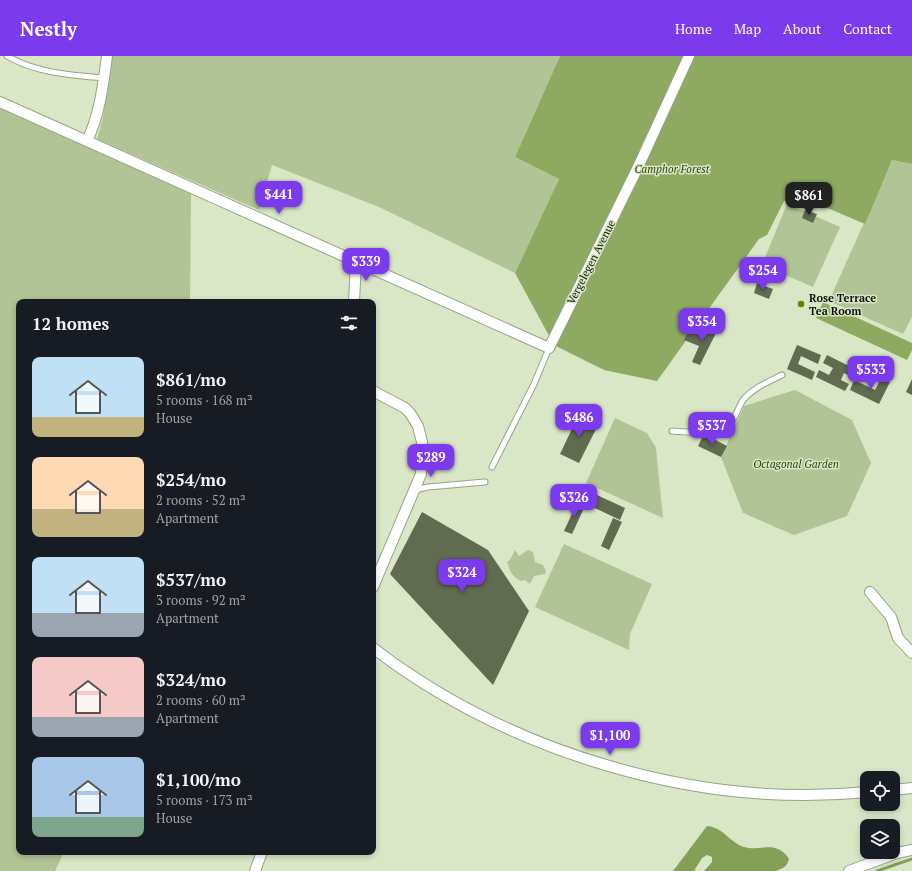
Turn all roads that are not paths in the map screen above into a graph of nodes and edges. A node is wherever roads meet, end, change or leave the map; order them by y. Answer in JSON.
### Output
{"nodes":[{"id":1,"x":7,"y":56,"type":"edge"},
{"id":2,"x":107,"y":56,"type":"edge"},
{"id":3,"x":689,"y":56,"type":"edge"},
{"id":4,"x":104,"y":78,"type":"junction"},
{"id":5,"x":0,"y":102,"type":"edge"},
{"id":6,"x":87,"y":141,"type":"junction"},
{"id":7,"x":356,"y":262,"type":"junction"},
{"id":8,"x":354,"y":299,"type":"edge"},
{"id":9,"x":549,"y":348,"type":"junction"},
{"id":10,"x":782,"y":375,"type":"dead end"},
{"id":11,"x":376,"y":393,"type":"edge"},
{"id":12,"x":672,"y":431,"type":"dead end"},
{"id":13,"x":492,"y":467,"type":"dead end"},
{"id":14,"x":485,"y":482,"type":"dead end"},
{"id":15,"x":415,"y":490,"type":"junction"},
{"id":16,"x":376,"y":580,"type":"edge"},
{"id":17,"x":870,"y":592,"type":"dead end"},
{"id":18,"x":376,"y":650,"type":"edge"},
{"id":19,"x":912,"y":652,"type":"edge"},
{"id":20,"x":912,"y":788,"type":"edge"},
{"id":21,"x":900,"y":789,"type":"edge"},
{"id":22,"x":860,"y":792,"type":"edge"},
{"id":23,"x":912,"y":850,"type":"edge"},
{"id":24,"x":261,"y":855,"type":"edge"},
{"id":25,"x":255,"y":871,"type":"edge"},
{"id":26,"x":849,"y":871,"type":"edge"}],
"edges":[{"from":1,"to":4,"type":"lane"},
{"from":2,"to":4,"type":"street"},
{"from":3,"to":9,"type":"street","name":"Vergelegen Avenue"},
{"from":4,"to":6,"type":"street"},
{"from":5,"to":6,"type":"street"},
{"from":6,"to":7,"type":"street"},
{"from":7,"to":8,"type":"street"},
{"from":7,"to":9,"type":"street"},
{"from":9,"to":13,"type":"lane","name":"Vergelegen Avenue"},
{"from":10,"to":12,"type":"lane"},
{"from":11,"to":15,"type":"street"},
{"from":14,"to":15,"type":"lane"},
{"from":15,"to":16,"type":"street"},
{"from":17,"to":19,"type":"street"},
{"from":18,"to":22,"type":"street"},
{"from":20,"to":21,"type":"street"},
{"from":23,"to":26,"type":"street"},
{"from":24,"to":25,"type":"street"}]}
